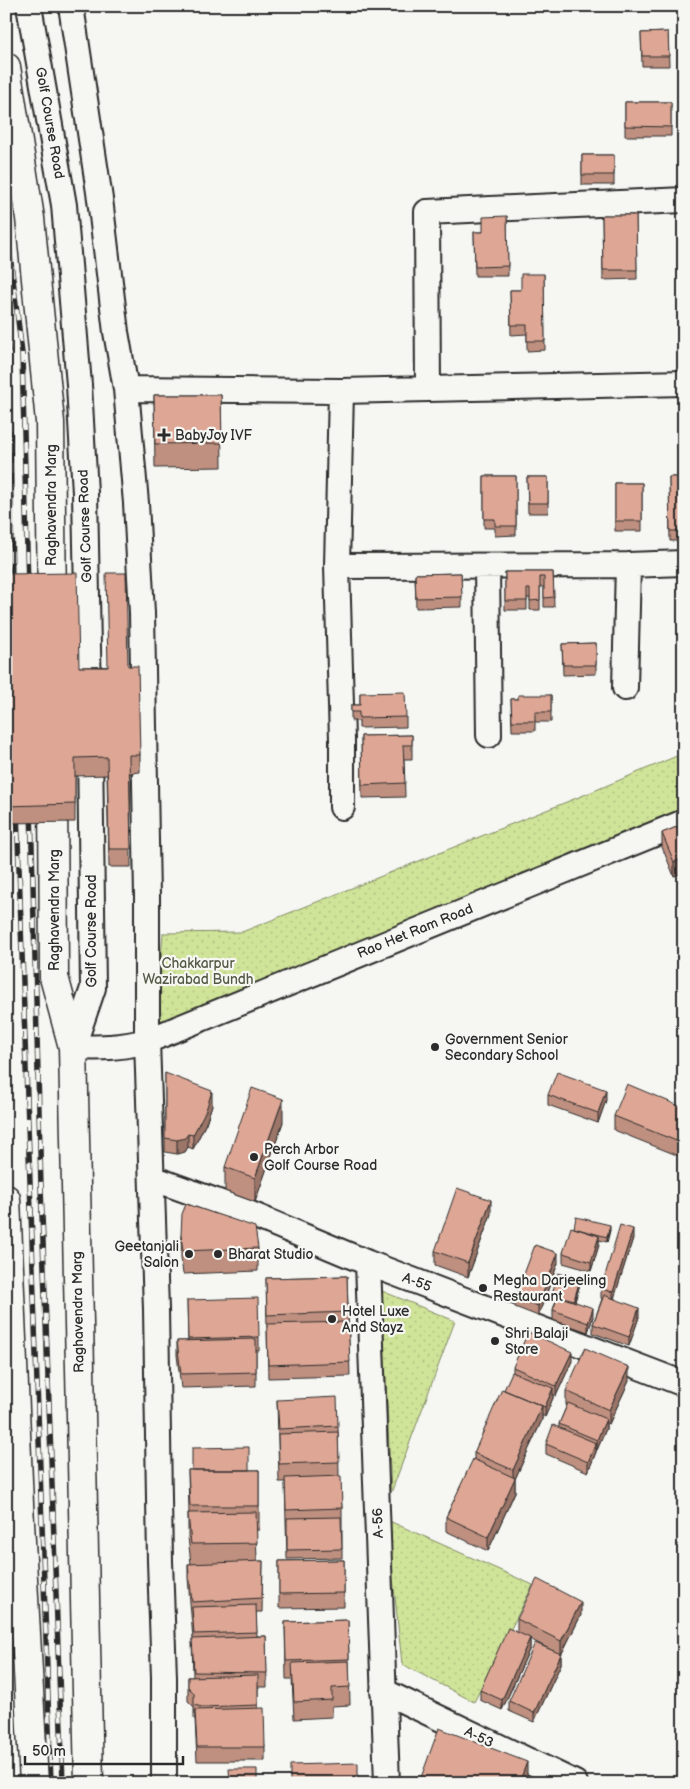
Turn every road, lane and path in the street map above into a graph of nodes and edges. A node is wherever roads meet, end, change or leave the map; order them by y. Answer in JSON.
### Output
{"nodes":[{"id":1,"x":30,"y":6,"type":"edge"},
{"id":2,"x":71,"y":6,"type":"edge"},
{"id":3,"x":6,"y":67,"type":"edge"},
{"id":4,"x":684,"y":200,"type":"edge"},
{"id":5,"x":684,"y":383,"type":"edge"},
{"id":6,"x":126,"y":389,"type":"junction"},
{"id":7,"x":428,"y":389,"type":"junction"},
{"id":8,"x":341,"y":391,"type":"junction"},
{"id":9,"x":684,"y":563,"type":"edge"},
{"id":10,"x":628,"y":565,"type":"junction"},
{"id":11,"x":337,"y":566,"type":"junction"},
{"id":12,"x":487,"y":566,"type":"junction"},
{"id":13,"x":52,"y":630,"type":"edge"},
{"id":14,"x":625,"y":688,"type":"dead end"},
{"id":15,"x":489,"y":734,"type":"dead end"},
{"id":16,"x":53,"y":759,"type":"edge"},
{"id":17,"x":342,"y":807,"type":"dead end"},
{"id":18,"x":684,"y":822,"type":"edge"},
{"id":19,"x":147,"y":1041,"type":"junction"},
{"id":20,"x":73,"y":1047,"type":"junction"},
{"id":21,"x":152,"y":1178,"type":"junction"},
{"id":22,"x":6,"y":1199,"type":"edge"},
{"id":23,"x":368,"y":1264,"type":"junction"},
{"id":24,"x":684,"y":1384,"type":"edge"},
{"id":25,"x":19,"y":1504,"type":"junction"},
{"id":26,"x":6,"y":1553,"type":"edge"},
{"id":27,"x":383,"y":1691,"type":"junction"},
{"id":28,"x":87,"y":1740,"type":"junction"},
{"id":29,"x":34,"y":1783,"type":"edge"},
{"id":30,"x":88,"y":1783,"type":"edge"},
{"id":31,"x":109,"y":1783,"type":"edge"},
{"id":32,"x":164,"y":1783,"type":"edge"},
{"id":33,"x":386,"y":1783,"type":"edge"},
{"id":34,"x":575,"y":1783,"type":"edge"}],
"edges":[{"from":1,"to":20,"type":"street","name":"Golf Course Road"},
{"from":2,"to":6,"type":"street"},
{"from":3,"to":13,"type":"main road","name":"Raghavendra Marg"},
{"from":4,"to":7,"type":"street"},
{"from":5,"to":7,"type":"street"},
{"from":6,"to":8,"type":"street"},
{"from":6,"to":19,"type":"street"},
{"from":7,"to":8,"type":"street"},
{"from":8,"to":11,"type":"street"},
{"from":9,"to":10,"type":"street"},
{"from":10,"to":12,"type":"street"},
{"from":10,"to":14,"type":"street"},
{"from":11,"to":12,"type":"street"},
{"from":11,"to":17,"type":"street"},
{"from":12,"to":15,"type":"street"},
{"from":16,"to":20,"type":"main road","name":"Raghavendra Marg"},
{"from":18,"to":19,"type":"street","name":"Rao Het Ram Road"},
{"from":19,"to":20,"type":"street","name":"Rao Het Ram Road"},
{"from":19,"to":21,"type":"street"},
{"from":20,"to":28,"type":"main road","name":"Raghavendra Marg"},
{"from":21,"to":23,"type":"street","name":"A-55"},
{"from":21,"to":32,"type":"street"},
{"from":22,"to":25,"type":"main road"},
{"from":23,"to":24,"type":"street","name":"A-55"},
{"from":23,"to":27,"type":"street","name":"A-56"},
{"from":25,"to":26,"type":"main road"},
{"from":25,"to":29,"type":"main road"},
{"from":27,"to":33,"type":"street","name":"A-56"},
{"from":27,"to":34,"type":"street","name":"A-53"},
{"from":28,"to":30,"type":"main road","name":"Raghavendra Marg"},
{"from":28,"to":31,"type":"main road"}]}
